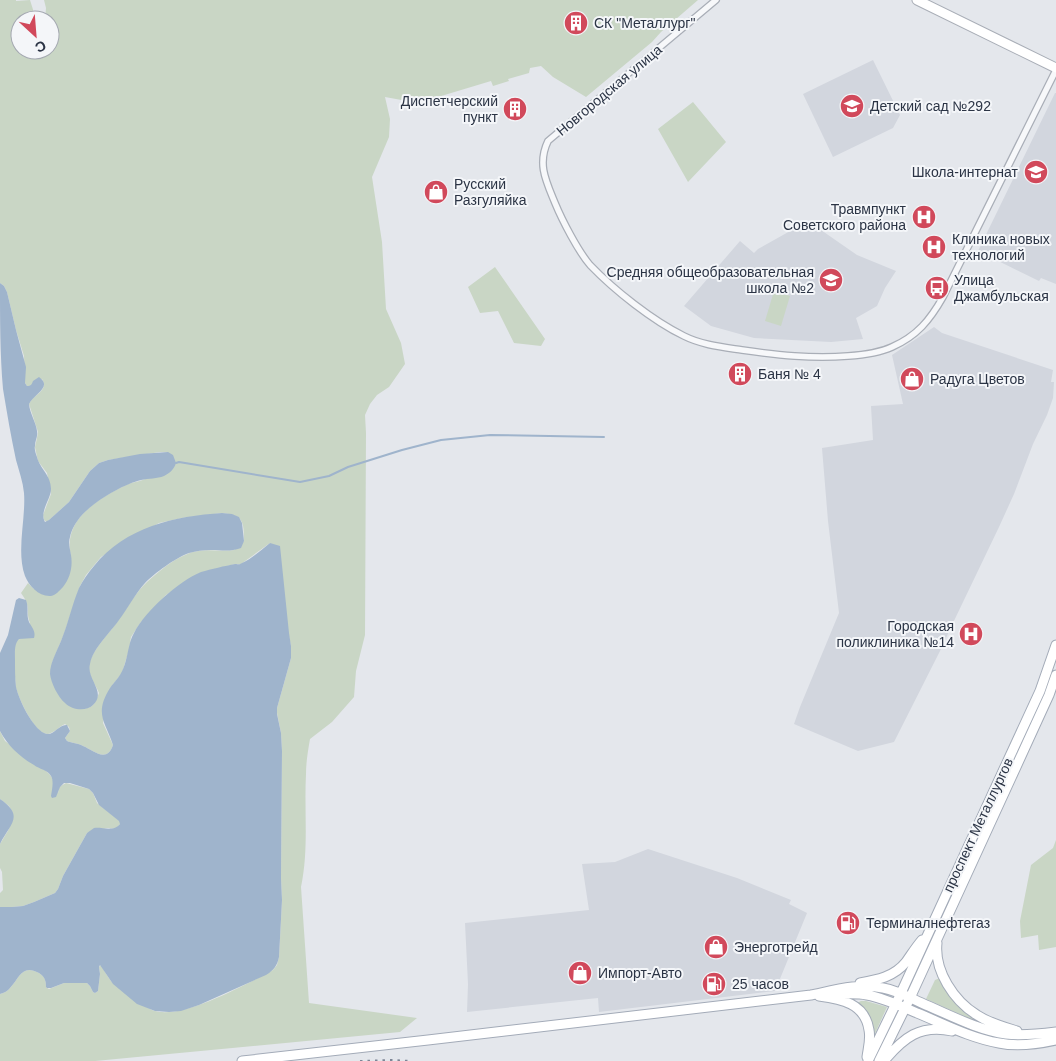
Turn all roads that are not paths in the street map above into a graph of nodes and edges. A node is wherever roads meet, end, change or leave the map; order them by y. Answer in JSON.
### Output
{"nodes":[{"id":1,"x":716,"y":0,"type":"edge"},
{"id":2,"x":917,"y":0,"type":"edge"},
{"id":3,"x":1056,"y":69,"type":"edge"},
{"id":4,"x":1056,"y":645,"type":"edge"},
{"id":5,"x":1056,"y":675,"type":"edge"},
{"id":6,"x":929,"y":931,"type":"junction"},
{"id":7,"x":938,"y":935,"type":"junction"},
{"id":8,"x":811,"y":994,"type":"junction"},
{"id":9,"x":906,"y":996,"type":"junction"},
{"id":10,"x":896,"y":1004,"type":"junction"},
{"id":11,"x":905,"y":1007,"type":"junction"},
{"id":12,"x":1056,"y":1032,"type":"edge"},
{"id":13,"x":967,"y":1034,"type":"junction"},
{"id":14,"x":1035,"y":1034,"type":"junction"},
{"id":15,"x":1056,"y":1040,"type":"edge"},
{"id":16,"x":242,"y":1061,"type":"edge"},
{"id":17,"x":867,"y":1061,"type":"edge"},
{"id":18,"x":879,"y":1061,"type":"edge"},
{"id":19,"x":884,"y":1061,"type":"edge"}],
"edges":[{"from":1,"to":3,"type":"street","name":"Новгородская улица"},
{"from":2,"to":3,"type":"main road"},
{"from":4,"to":6,"type":"main road","name":"проспект Металлургов"},
{"from":5,"to":7,"type":"main road","name":"проспект Металлургов"},
{"from":6,"to":8,"type":"main road"},
{"from":6,"to":9,"type":"main road","name":"проспект Металлургов"},
{"from":7,"to":9,"type":"main road","name":"проспект Металлургов"},
{"from":7,"to":14,"type":"main road"},
{"from":8,"to":9,"type":"main road"},
{"from":8,"to":10,"type":"main road"},
{"from":8,"to":16,"type":"main road"},
{"from":8,"to":17,"type":"main road"},
{"from":9,"to":10,"type":"main road","name":"проспект Металлургов"},
{"from":9,"to":11,"type":"main road","name":"проспект Металлургов"},
{"from":9,"to":14,"type":"main road"},
{"from":10,"to":11,"type":"main road"},
{"from":10,"to":17,"type":"main road","name":"проспект Металлургов"},
{"from":11,"to":13,"type":"main road"},
{"from":11,"to":18,"type":"main road","name":"проспект Металлургов"},
{"from":12,"to":14,"type":"main road"},
{"from":13,"to":15,"type":"main road"},
{"from":13,"to":19,"type":"main road"}]}
